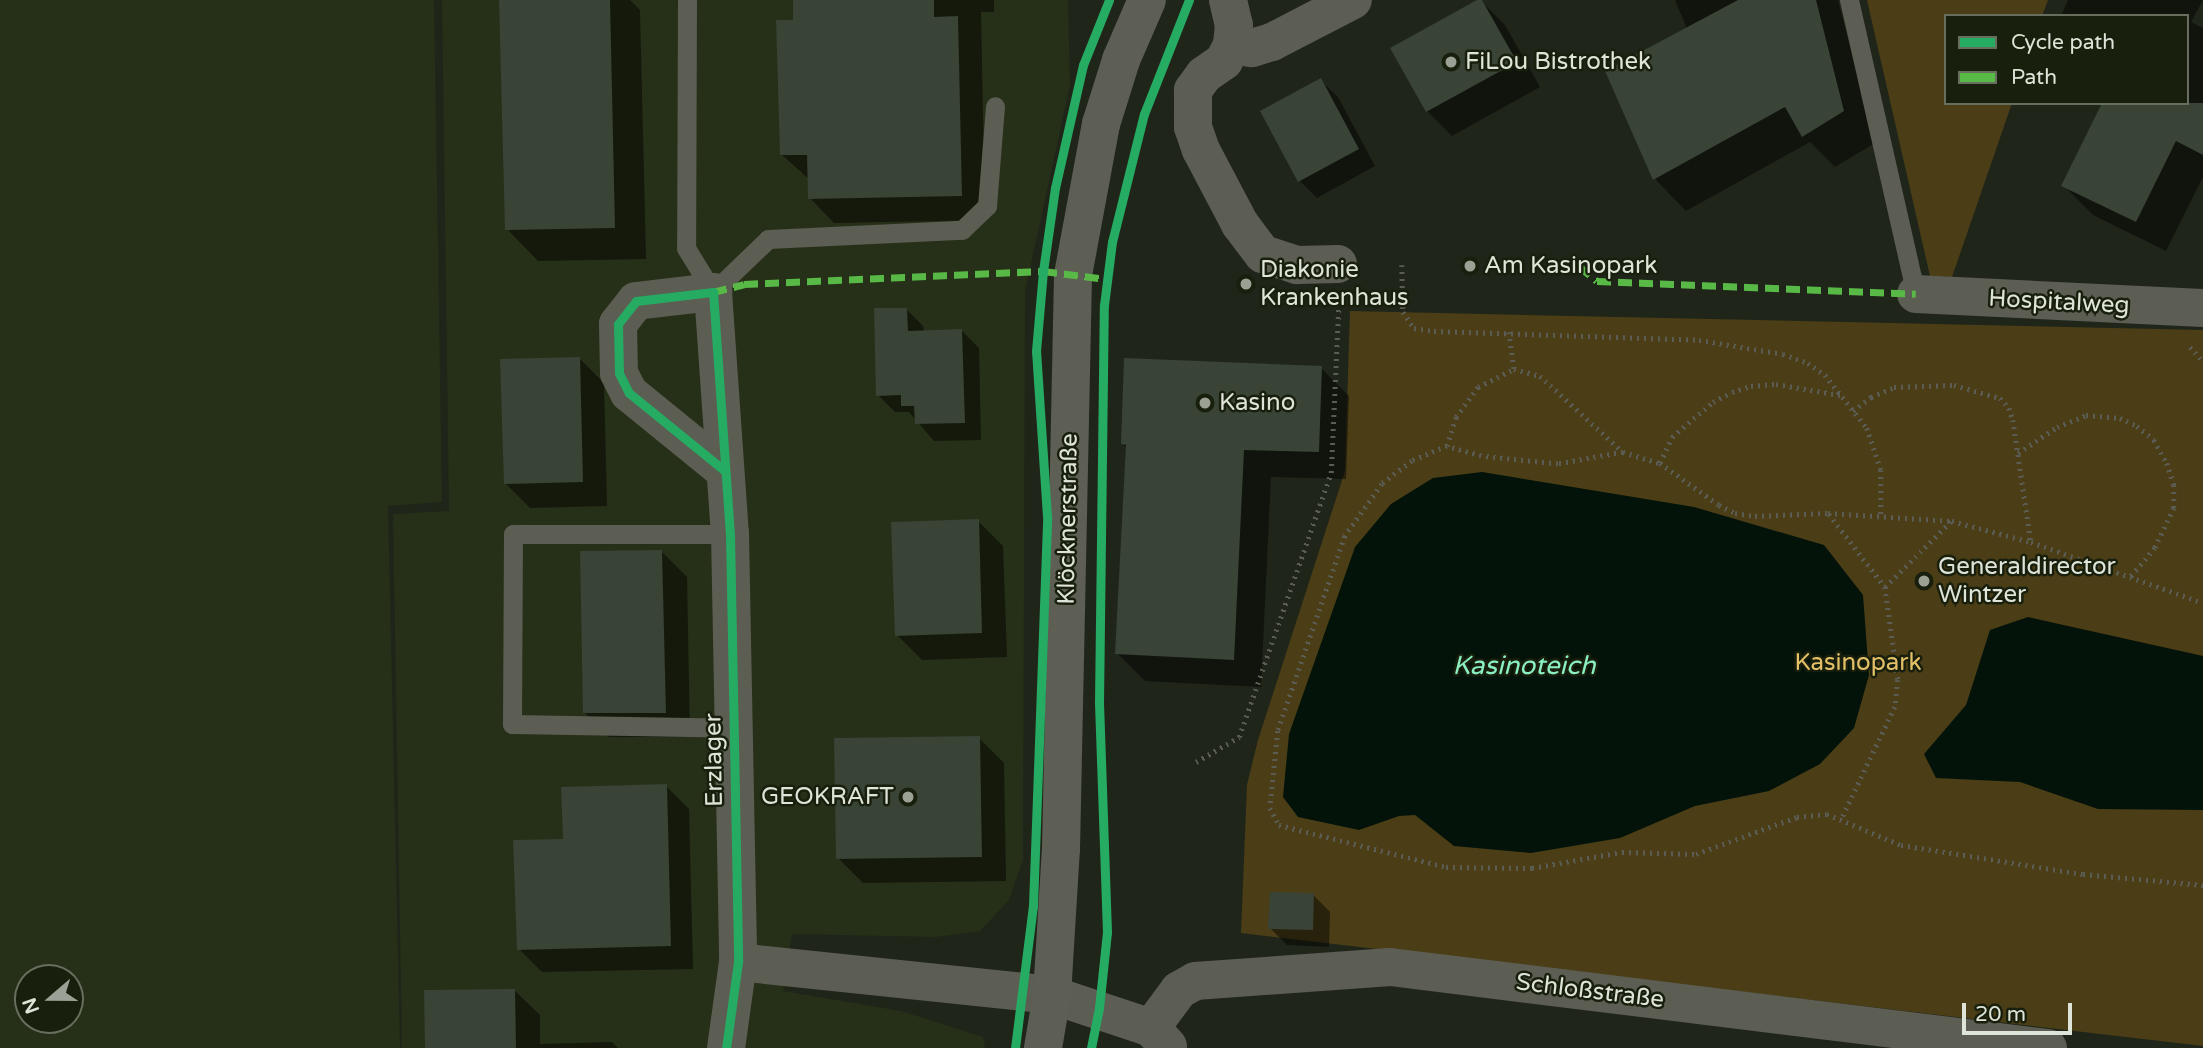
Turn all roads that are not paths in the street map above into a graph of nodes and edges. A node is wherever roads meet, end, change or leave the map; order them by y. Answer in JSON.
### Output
{"nodes":[{"id":1,"x":687,"y":0,"type":"edge"},
{"id":2,"x":1147,"y":0,"type":"edge"},
{"id":3,"x":1228,"y":0,"type":"edge"},
{"id":4,"x":1353,"y":0,"type":"edge"},
{"id":5,"x":1849,"y":0,"type":"edge"},
{"id":6,"x":1232,"y":45,"type":"junction"},
{"id":7,"x":995,"y":106,"type":"dead end"},
{"id":8,"x":1338,"y":264,"type":"road end"},
{"id":9,"x":713,"y":292,"type":"junction"},
{"id":10,"x":1916,"y":294,"type":"joint"},
{"id":11,"x":2203,"y":307,"type":"edge"},
{"id":12,"x":725,"y":471,"type":"junction"},
{"id":13,"x":730,"y":534,"type":"junction"},
{"id":14,"x":733,"y":728,"type":"junction"},
{"id":15,"x":738,"y":962,"type":"junction"},
{"id":16,"x":1052,"y":995,"type":"junction"},
{"id":17,"x":1160,"y":1038,"type":"edge"},
{"id":18,"x":726,"y":1048,"type":"edge"},
{"id":19,"x":1043,"y":1048,"type":"edge"},
{"id":20,"x":2048,"y":1048,"type":"edge"}],
"edges":[{"from":1,"to":9,"type":"lane"},
{"from":2,"to":16,"type":"main road","name":"Klöcknerstraße"},
{"from":3,"to":6,"type":"street"},
{"from":4,"to":6,"type":"street"},
{"from":5,"to":10,"type":"lane"},
{"from":6,"to":8,"type":"street"},
{"from":7,"to":9,"type":"lane"},
{"from":9,"to":12,"type":"street","name":"Erzlager"},
{"from":9,"to":12,"type":"street"},
{"from":10,"to":11,"type":"street","name":"Hospitalweg"},
{"from":12,"to":13,"type":"street","name":"Erzlager"},
{"from":13,"to":14,"type":"street","name":"Erzlager"},
{"from":13,"to":14,"type":"lane"},
{"from":14,"to":15,"type":"street","name":"Erzlager"},
{"from":15,"to":16,"type":"street"},
{"from":15,"to":18,"type":"street","name":"Erzlager"},
{"from":16,"to":17,"type":"street"},
{"from":16,"to":19,"type":"main road","name":"Klöcknerstraße"},
{"from":17,"to":20,"type":"street","name":"Schloßstraße"}]}
